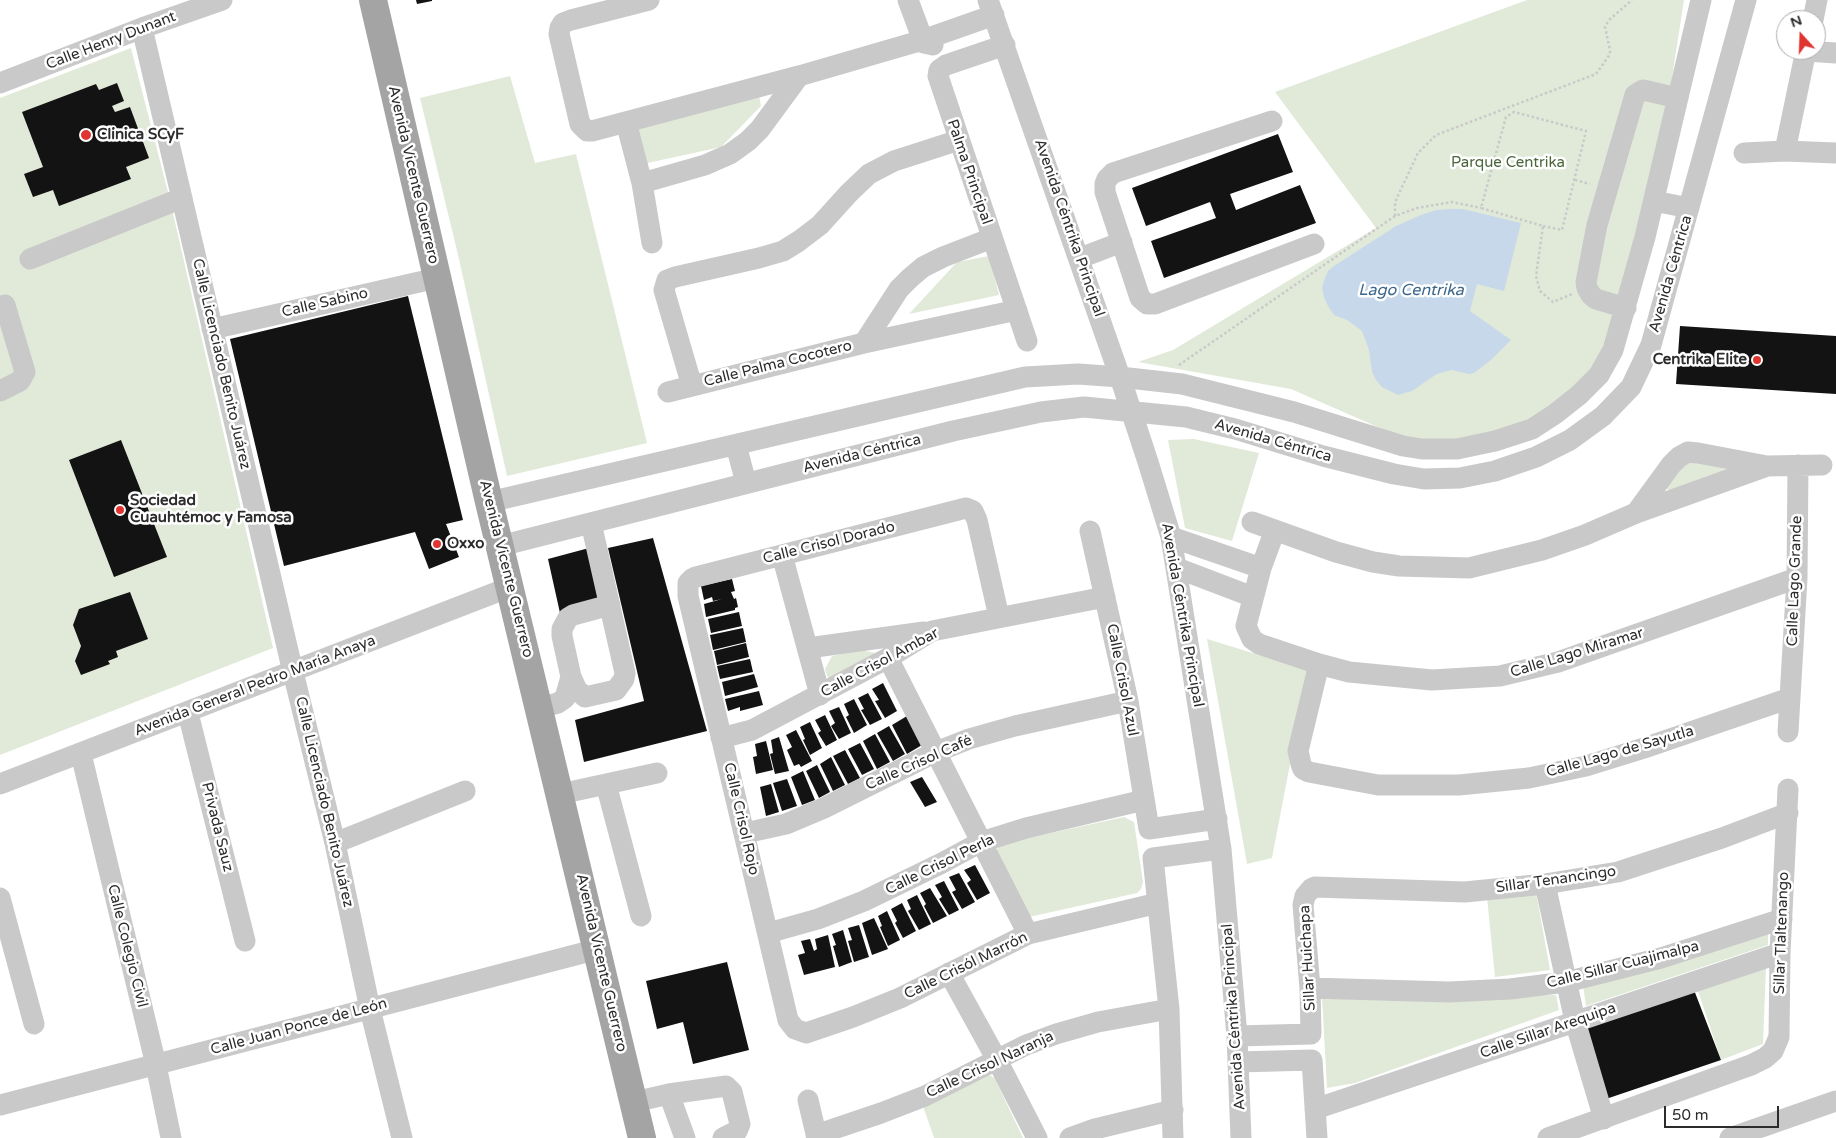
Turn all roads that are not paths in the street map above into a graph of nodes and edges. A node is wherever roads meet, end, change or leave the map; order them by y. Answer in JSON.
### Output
{"nodes":[{"id":1,"x":222,"y":0,"type":"edge"},
{"id":2,"x":373,"y":0,"type":"edge"},
{"id":3,"x":649,"y":0,"type":"edge"},
{"id":4,"x":908,"y":0,"type":"edge"},
{"id":5,"x":1701,"y":0,"type":"edge"},
{"id":6,"x":1746,"y":0,"type":"edge"},
{"id":7,"x":993,"y":13,"type":"edge"},
{"id":8,"x":142,"y":28,"type":"junction"},
{"id":9,"x":923,"y":40,"type":"junction"},
{"id":10,"x":1005,"y":45,"type":"junction"},
{"id":11,"x":1804,"y":60,"type":"edge"},
{"id":12,"x":799,"y":76,"type":"junction"},
{"id":13,"x":0,"y":84,"type":"edge"},
{"id":14,"x":1678,"y":98,"type":"junction"},
{"id":15,"x":1272,"y":121,"type":"dead end"},
{"id":16,"x":626,"y":122,"type":"junction"},
{"id":17,"x":959,"y":140,"type":"junction"},
{"id":18,"x":1785,"y":151,"type":"junction"},
{"id":19,"x":1744,"y":153,"type":"dead end"},
{"id":20,"x":1836,"y":153,"type":"edge"},
{"id":21,"x":642,"y":182,"type":"junction"},
{"id":22,"x":182,"y":198,"type":"junction"},
{"id":23,"x":1654,"y":201,"type":"junction"},
{"id":24,"x":1690,"y":208,"type":"junction"},
{"id":25,"x":992,"y":238,"type":"junction"},
{"id":26,"x":652,"y":243,"type":"dead end"},
{"id":27,"x":1314,"y":244,"type":"dead end"},
{"id":28,"x":1123,"y":245,"type":"junction"},
{"id":29,"x":30,"y":259,"type":"dead end"},
{"id":30,"x":1080,"y":260,"type":"junction"},
{"id":31,"x":437,"y":278,"type":"junction"},
{"id":32,"x":5,"y":305,"type":"dead end"},
{"id":33,"x":1626,"y":308,"type":"junction"},
{"id":34,"x":1017,"y":310,"type":"junction"},
{"id":35,"x":212,"y":329,"type":"junction"},
{"id":36,"x":1027,"y":341,"type":"dead end"},
{"id":37,"x":864,"y":343,"type":"junction"},
{"id":38,"x":1120,"y":377,"type":"junction"},
{"id":39,"x":692,"y":386,"type":"junction"},
{"id":40,"x":0,"y":391,"type":"edge"},
{"id":41,"x":668,"y":392,"type":"dead end"},
{"id":42,"x":1131,"y":410,"type":"junction"},
{"id":43,"x":736,"y":445,"type":"junction"},
{"id":44,"x":1798,"y":465,"type":"junction"},
{"id":45,"x":1822,"y":465,"type":"dead end"},
{"id":46,"x":1767,"y":466,"type":"junction"},
{"id":47,"x":746,"y":483,"type":"junction"},
{"id":48,"x":489,"y":502,"type":"junction"},
{"id":49,"x":1636,"y":513,"type":"junction"},
{"id":50,"x":591,"y":522,"type":"junction"},
{"id":51,"x":1252,"y":522,"type":"dead end"},
{"id":52,"x":1275,"y":530,"type":"junction"},
{"id":53,"x":1090,"y":531,"type":"dead end"},
{"id":54,"x":1171,"y":537,"type":"junction"},
{"id":55,"x":500,"y":546,"type":"junction"},
{"id":56,"x":782,"y":555,"type":"junction"},
{"id":57,"x":1177,"y":568,"type":"junction"},
{"id":58,"x":1261,"y":568,"type":"junction"},
{"id":59,"x":1798,"y":578,"type":"junction"},
{"id":60,"x":510,"y":587,"type":"junction"},
{"id":61,"x":688,"y":596,"type":"joint"},
{"id":62,"x":1104,"y":597,"type":"junction"},
{"id":63,"x":1253,"y":597,"type":"junction"},
{"id":64,"x":610,"y":605,"type":"junction"},
{"id":65,"x":999,"y":617,"type":"junction"},
{"id":66,"x":932,"y":631,"type":"junction"},
{"id":67,"x":808,"y":648,"type":"junction"},
{"id":68,"x":888,"y":658,"type":"junction"},
{"id":69,"x":1319,"y":664,"type":"junction"},
{"id":70,"x":293,"y":672,"type":"junction"},
{"id":71,"x":571,"y":677,"type":"junction"},
{"id":72,"x":820,"y":695,"type":"junction"},
{"id":73,"x":1790,"y":698,"type":"junction"},
{"id":74,"x":1128,"y":701,"type":"junction"},
{"id":75,"x":539,"y":708,"type":"junction"},
{"id":76,"x":188,"y":713,"type":"junction"},
{"id":77,"x":1788,"y":732,"type":"dead end"},
{"id":78,"x":722,"y":738,"type":"junction"},
{"id":79,"x":936,"y":752,"type":"junction"},
{"id":80,"x":81,"y":754,"type":"junction"},
{"id":81,"x":657,"y":773,"type":"dead end"},
{"id":82,"x":0,"y":784,"type":"edge"},
{"id":83,"x":606,"y":784,"type":"junction"},
{"id":84,"x":1788,"y":789,"type":"dead end"},
{"id":85,"x":465,"y":791,"type":"dead end"},
{"id":86,"x":560,"y":794,"type":"junction"},
{"id":87,"x":1144,"y":800,"type":"junction"},
{"id":88,"x":1788,"y":813,"type":"junction"},
{"id":89,"x":1217,"y":819,"type":"junction"},
{"id":90,"x":745,"y":833,"type":"junction"},
{"id":91,"x":981,"y":842,"type":"junction"},
{"id":92,"x":335,"y":843,"type":"junction"},
{"id":93,"x":1222,"y":849,"type":"junction"},
{"id":94,"x":1545,"y":884,"type":"junction"},
{"id":95,"x":1315,"y":887,"type":"joint"},
{"id":96,"x":0,"y":898,"type":"edge"},
{"id":97,"x":1158,"y":904,"type":"junction"},
{"id":98,"x":641,"y":916,"type":"dead end"},
{"id":99,"x":1782,"y":919,"type":"junction"},
{"id":100,"x":768,"y":933,"type":"junction"},
{"id":101,"x":1028,"y":934,"type":"junction"},
{"id":102,"x":245,"y":941,"type":"dead end"},
{"id":103,"x":598,"y":950,"type":"junction"},
{"id":104,"x":1780,"y":953,"type":"junction"},
{"id":105,"x":949,"y":973,"type":"junction"},
{"id":106,"x":1566,"y":982,"type":"junction"},
{"id":107,"x":1310,"y":988,"type":"junction"},
{"id":108,"x":370,"y":1009,"type":"junction"},
{"id":109,"x":1169,"y":1009,"type":"junction"},
{"id":110,"x":1575,"y":1021,"type":"junction"},
{"id":111,"x":34,"y":1024,"type":"dead end"},
{"id":112,"x":806,"y":1033,"type":"joint"},
{"id":113,"x":1237,"y":1036,"type":"junction"},
{"id":114,"x":997,"y":1060,"type":"junction"},
{"id":115,"x":1238,"y":1062,"type":"junction"},
{"id":116,"x":156,"y":1065,"type":"junction"},
{"id":117,"x":669,"y":1094,"type":"junction"},
{"id":118,"x":808,"y":1100,"type":"dead end"},
{"id":119,"x":1836,"y":1101,"type":"edge"},
{"id":120,"x":634,"y":1102,"type":"junction"},
{"id":121,"x":0,"y":1105,"type":"edge"},
{"id":122,"x":1315,"y":1109,"type":"junction"},
{"id":123,"x":1173,"y":1110,"type":"junction"},
{"id":124,"x":1604,"y":1119,"type":"junction"},
{"id":125,"x":816,"y":1136,"type":"edge"},
{"id":126,"x":172,"y":1138,"type":"edge"},
{"id":127,"x":402,"y":1138,"type":"edge"},
{"id":128,"x":642,"y":1138,"type":"edge"},
{"id":129,"x":685,"y":1138,"type":"edge"},
{"id":130,"x":723,"y":1138,"type":"edge"},
{"id":131,"x":1037,"y":1138,"type":"edge"},
{"id":132,"x":1070,"y":1138,"type":"edge"},
{"id":133,"x":1173,"y":1138,"type":"edge"},
{"id":134,"x":1241,"y":1138,"type":"edge"},
{"id":135,"x":1316,"y":1138,"type":"edge"},
{"id":136,"x":1548,"y":1138,"type":"edge"},
{"id":137,"x":1730,"y":1138,"type":"edge"}],
"edges":[{"from":1,"to":8,"type":"street","name":"Calle Henry Dunant"},
{"from":2,"to":31,"type":"main road","name":"Avenida Vicente Guerrero"},
{"from":3,"to":16,"type":"street"},
{"from":4,"to":9,"type":"street"},
{"from":5,"to":14,"type":"street","name":"Avenida Céntrica"},
{"from":6,"to":24,"type":"street","name":"Avenida Céntrica"},
{"from":7,"to":9,"type":"street"},
{"from":7,"to":10,"type":"street","name":"Avenida Céntrika Principal"},
{"from":8,"to":13,"type":"street","name":"Calle Henry Dunant"},
{"from":8,"to":22,"type":"street","name":"Calle Licenciado Benito Juárez"},
{"from":9,"to":12,"type":"street"},
{"from":10,"to":17,"type":"street","name":"Palma Principal"},
{"from":10,"to":30,"type":"street","name":"Avenida Céntrika Principal"},
{"from":11,"to":18,"type":"street"},
{"from":12,"to":16,"type":"street"},
{"from":12,"to":21,"type":"street"},
{"from":14,"to":23,"type":"street","name":"Avenida Céntrica"},
{"from":14,"to":33,"type":"street"},
{"from":15,"to":28,"type":"street"},
{"from":16,"to":21,"type":"street"},
{"from":17,"to":25,"type":"street","name":"Palma Principal"},
{"from":17,"to":39,"type":"street"},
{"from":18,"to":19,"type":"street"},
{"from":18,"to":20,"type":"street"},
{"from":21,"to":26,"type":"street"},
{"from":22,"to":29,"type":"street"},
{"from":22,"to":35,"type":"street","name":"Calle Licenciado Benito Juárez"},
{"from":23,"to":24,"type":"street"},
{"from":23,"to":33,"type":"street","name":"Avenida Céntrica"},
{"from":24,"to":42,"type":"street","name":"Avenida Céntrica"},
{"from":25,"to":34,"type":"street","name":"Palma Principal"},
{"from":25,"to":37,"type":"street","name":"Calle Palma Cocotero"},
{"from":27,"to":28,"type":"street"},
{"from":28,"to":30,"type":"street"},
{"from":30,"to":38,"type":"street","name":"Avenida Céntrika Principal"},
{"from":31,"to":35,"type":"street","name":"Calle Sabino"},
{"from":31,"to":48,"type":"main road","name":"Avenida Vicente Guerrero"},
{"from":32,"to":40,"type":"street"},
{"from":33,"to":38,"type":"street","name":"Avenida Céntrica"},
{"from":34,"to":36,"type":"street","name":"Palma Principal"},
{"from":34,"to":37,"type":"street","name":"Calle Palma Cocotero"},
{"from":35,"to":70,"type":"street","name":"Calle Licenciado Benito Juárez"},
{"from":37,"to":39,"type":"street","name":"Calle Palma Cocotero"},
{"from":38,"to":42,"type":"street","name":"Avenida Céntrika Principal"},
{"from":38,"to":43,"type":"street","name":"Avenida Céntrica"},
{"from":39,"to":41,"type":"street","name":"Calle Palma Cocotero"},
{"from":42,"to":47,"type":"street","name":"Avenida Céntrica"},
{"from":42,"to":54,"type":"street","name":"Avenida Céntrika Principal"},
{"from":43,"to":47,"type":"street"},
{"from":43,"to":48,"type":"street","name":"Avenida Céntrica"},
{"from":44,"to":45,"type":"street"},
{"from":44,"to":46,"type":"street"},
{"from":44,"to":59,"type":"street","name":"Calle Lago Grande"},
{"from":46,"to":49,"type":"street"},
{"from":46,"to":49,"type":"street"},
{"from":47,"to":50,"type":"street","name":"Avenida Céntrica"},
{"from":48,"to":55,"type":"main road","name":"Avenida Vicente Guerrero"},
{"from":49,"to":52,"type":"street"},
{"from":50,"to":55,"type":"street","name":"Avenida Céntrica"},
{"from":50,"to":64,"type":"street"},
{"from":51,"to":52,"type":"street"},
{"from":52,"to":58,"type":"street","name":"Calle Lago Miramar"},
{"from":53,"to":62,"type":"street","name":"Calle Crisol Azul"},
{"from":54,"to":57,"type":"street","name":"Avenida Céntrika Principal"},
{"from":54,"to":58,"type":"street"},
{"from":55,"to":60,"type":"main road","name":"Avenida Vicente Guerrero"},
{"from":56,"to":61,"type":"street","name":"Calle Crisol Dorado"},
{"from":56,"to":65,"type":"street","name":"Calle Crisol Dorado"},
{"from":56,"to":67,"type":"street"},
{"from":57,"to":63,"type":"street"},
{"from":57,"to":89,"type":"street","name":"Avenida Céntrika Principal"},
{"from":58,"to":63,"type":"street","name":"Calle Lago Miramar"},
{"from":59,"to":69,"type":"street","name":"Calle Lago Miramar"},
{"from":59,"to":73,"type":"street","name":"Calle Lago Grande"},
{"from":60,"to":70,"type":"street","name":"Avenida General Pedro María Anaya"},
{"from":60,"to":75,"type":"main road","name":"Avenida Vicente Guerrero"},
{"from":61,"to":78,"type":"street","name":"Calle Crisol Rojo"},
{"from":62,"to":65,"type":"street","name":"Calle Crisol Ambar"},
{"from":62,"to":74,"type":"street","name":"Calle Crisol Azul"},
{"from":63,"to":69,"type":"street","name":"Calle Lago Miramar"},
{"from":64,"to":71,"type":"street"},
{"from":64,"to":71,"type":"street"},
{"from":65,"to":66,"type":"street","name":"Calle Crisol Ambar"},
{"from":66,"to":67,"type":"street"},
{"from":66,"to":68,"type":"street","name":"Calle Crisol Ambar"},
{"from":67,"to":72,"type":"street"},
{"from":68,"to":72,"type":"street","name":"Calle Crisol Ambar"},
{"from":68,"to":79,"type":"street"},
{"from":69,"to":73,"type":"street","name":"Calle Lago de Sayutla"},
{"from":70,"to":76,"type":"street","name":"Avenida General Pedro María Anaya"},
{"from":70,"to":92,"type":"street","name":"Calle Licenciado Benito Juárez"},
{"from":71,"to":75,"type":"street"},
{"from":72,"to":78,"type":"street","name":"Calle Crisol Ambar"},
{"from":73,"to":77,"type":"street","name":"Calle Lago Grande"},
{"from":74,"to":79,"type":"street","name":"Calle Crisol Café"},
{"from":74,"to":87,"type":"street","name":"Calle Crisol Azul"},
{"from":75,"to":86,"type":"main road","name":"Avenida Vicente Guerrero"},
{"from":76,"to":80,"type":"street","name":"Avenida General Pedro María Anaya"},
{"from":76,"to":102,"type":"street","name":"Privada Sauz"},
{"from":78,"to":90,"type":"street","name":"Calle Crisol Rojo"},
{"from":79,"to":90,"type":"street","name":"Calle Crisol Café"},
{"from":79,"to":91,"type":"street"},
{"from":80,"to":82,"type":"street","name":"Avenida General Pedro María Anaya"},
{"from":80,"to":116,"type":"street","name":"Calle Colegio Civil"},
{"from":81,"to":83,"type":"street"},
{"from":83,"to":86,"type":"street"},
{"from":83,"to":98,"type":"street"},
{"from":84,"to":88,"type":"street","name":"Sillar Tlaltenango"},
{"from":85,"to":92,"type":"street"},
{"from":86,"to":103,"type":"main road","name":"Avenida Vicente Guerrero"},
{"from":87,"to":89,"type":"street","name":"Calle Crisol Azul"},
{"from":87,"to":91,"type":"street","name":"Calle Crisol Perla"},
{"from":88,"to":94,"type":"street","name":"Sillar Tenancingo"},
{"from":88,"to":99,"type":"street","name":"Sillar Tlaltenango"},
{"from":89,"to":93,"type":"street","name":"Avenida Céntrika Principal"},
{"from":90,"to":100,"type":"street","name":"Calle Crisol Rojo"},
{"from":91,"to":100,"type":"street","name":"Calle Crisol Perla"},
{"from":91,"to":101,"type":"street"},
{"from":92,"to":108,"type":"street","name":"Calle Licenciado Benito Juárez"},
{"from":93,"to":97,"type":"street"},
{"from":93,"to":113,"type":"street","name":"Avenida Céntrika Principal"},
{"from":94,"to":95,"type":"street","name":"Sillar Tenancingo"},
{"from":94,"to":106,"type":"street"},
{"from":95,"to":107,"type":"street","name":"Sillar Huichapa"},
{"from":96,"to":111,"type":"street"},
{"from":97,"to":101,"type":"street","name":"Calle Crisól Marrón"},
{"from":97,"to":109,"type":"street"},
{"from":99,"to":104,"type":"street","name":"Sillar Tlaltenango"},
{"from":99,"to":106,"type":"street","name":"Calle Sillar Cuajimalpa"},
{"from":100,"to":112,"type":"street","name":"Calle Crisol Rojo"},
{"from":101,"to":105,"type":"street","name":"Calle Crisól Marrón"},
{"from":103,"to":108,"type":"street","name":"Calle Juan Ponce de León"},
{"from":103,"to":120,"type":"main road","name":"Avenida Vicente Guerrero"},
{"from":104,"to":110,"type":"street","name":"Calle Sillar Arequipa"},
{"from":104,"to":124,"type":"street","name":"Sillar Tlaltenango"},
{"from":105,"to":112,"type":"street","name":"Calle Crisól Marrón"},
{"from":105,"to":114,"type":"street"},
{"from":106,"to":107,"type":"street","name":"Calle Sillar Cuajimalpa"},
{"from":106,"to":110,"type":"street"},
{"from":107,"to":113,"type":"street","name":"Sillar Huichapa"},
{"from":108,"to":116,"type":"street","name":"Calle Juan Ponce de León"},
{"from":108,"to":127,"type":"street","name":"Calle Licenciado Benito Juárez"},
{"from":109,"to":114,"type":"street","name":"Calle Crisol Naranja"},
{"from":109,"to":123,"type":"street"},
{"from":110,"to":122,"type":"street","name":"Calle Sillar Arequipa"},
{"from":110,"to":124,"type":"street"},
{"from":113,"to":115,"type":"street","name":"Avenida Céntrika Principal"},
{"from":114,"to":125,"type":"street","name":"Calle Crisol Naranja"},
{"from":114,"to":131,"type":"street"},
{"from":115,"to":122,"type":"street"},
{"from":115,"to":134,"type":"street","name":"Avenida Céntrika Principal"},
{"from":116,"to":121,"type":"street","name":"Calle Juan Ponce de León"},
{"from":116,"to":126,"type":"street","name":"Calle Colegio Civil"},
{"from":117,"to":120,"type":"street"},
{"from":117,"to":129,"type":"street"},
{"from":117,"to":130,"type":"street"},
{"from":118,"to":125,"type":"street"},
{"from":119,"to":137,"type":"street"},
{"from":120,"to":128,"type":"main road","name":"Avenida Vicente Guerrero"},
{"from":122,"to":135,"type":"street"},
{"from":123,"to":132,"type":"street"},
{"from":123,"to":133,"type":"street"},
{"from":124,"to":136,"type":"street"}]}
